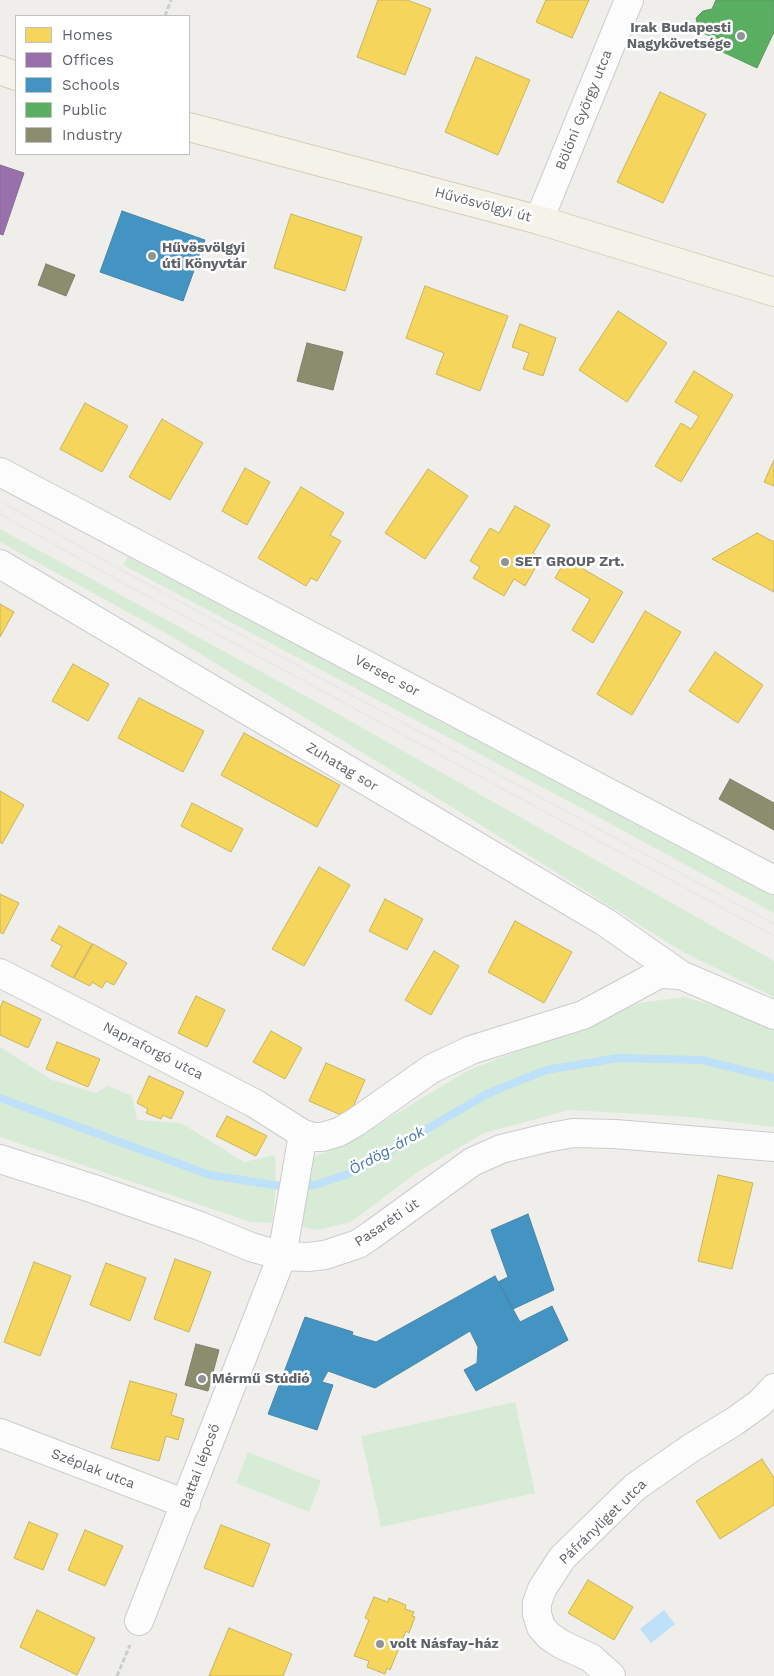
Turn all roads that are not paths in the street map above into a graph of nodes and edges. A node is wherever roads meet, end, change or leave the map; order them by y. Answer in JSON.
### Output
{"nodes":[{"id":1,"x":630,"y":0,"type":"edge"},
{"id":2,"x":0,"y":70,"type":"edge"},
{"id":3,"x":15,"y":76,"type":"edge"},
{"id":4,"x":190,"y":127,"type":"edge"},
{"id":5,"x":539,"y":220,"type":"junction"},
{"id":6,"x":774,"y":292,"type":"edge"},
{"id":7,"x":0,"y":472,"type":"edge"},
{"id":8,"x":0,"y":564,"type":"edge"},
{"id":9,"x":774,"y":880,"type":"edge"},
{"id":10,"x":0,"y":973,"type":"edge"},
{"id":11,"x":680,"y":975,"type":"junction"},
{"id":12,"x":774,"y":1015,"type":"edge"},
{"id":13,"x":302,"y":1134,"type":"junction"},
{"id":14,"x":774,"y":1147,"type":"edge"},
{"id":15,"x":0,"y":1159,"type":"edge"},
{"id":16,"x":282,"y":1256,"type":"junction"},
{"id":17,"x":774,"y":1388,"type":"edge"},
{"id":18,"x":0,"y":1434,"type":"edge"},
{"id":19,"x":186,"y":1504,"type":"junction"},
{"id":20,"x":140,"y":1621,"type":"road end"},
{"id":21,"x":611,"y":1676,"type":"edge"}],
"edges":[{"from":1,"to":5,"type":"street","name":"Bölöni György utca"},
{"from":2,"to":3,"type":"main road"},
{"from":4,"to":5,"type":"main road","name":"Hűvösvölgyi út"},
{"from":5,"to":6,"type":"main road","name":"Hűvösvölgyi út"},
{"from":7,"to":9,"type":"street","name":"Versec sor"},
{"from":8,"to":11,"type":"street","name":"Zuhatag sor"},
{"from":10,"to":13,"type":"street","name":"Napraforgó utca"},
{"from":11,"to":12,"type":"street","name":"Zuhatag sor"},
{"from":11,"to":13,"type":"street","name":"Zuhatag sor"},
{"from":13,"to":16,"type":"street","name":"Battai lépcső"},
{"from":14,"to":16,"type":"street","name":"Pasaréti út"},
{"from":15,"to":16,"type":"street","name":"Pasaréti út"},
{"from":16,"to":19,"type":"street","name":"Battai lépcső"},
{"from":17,"to":21,"type":"street","name":"Páfrányliget utca"},
{"from":18,"to":19,"type":"street","name":"Széplak utca"},
{"from":19,"to":20,"type":"street","name":"Battai lépcső"}]}
